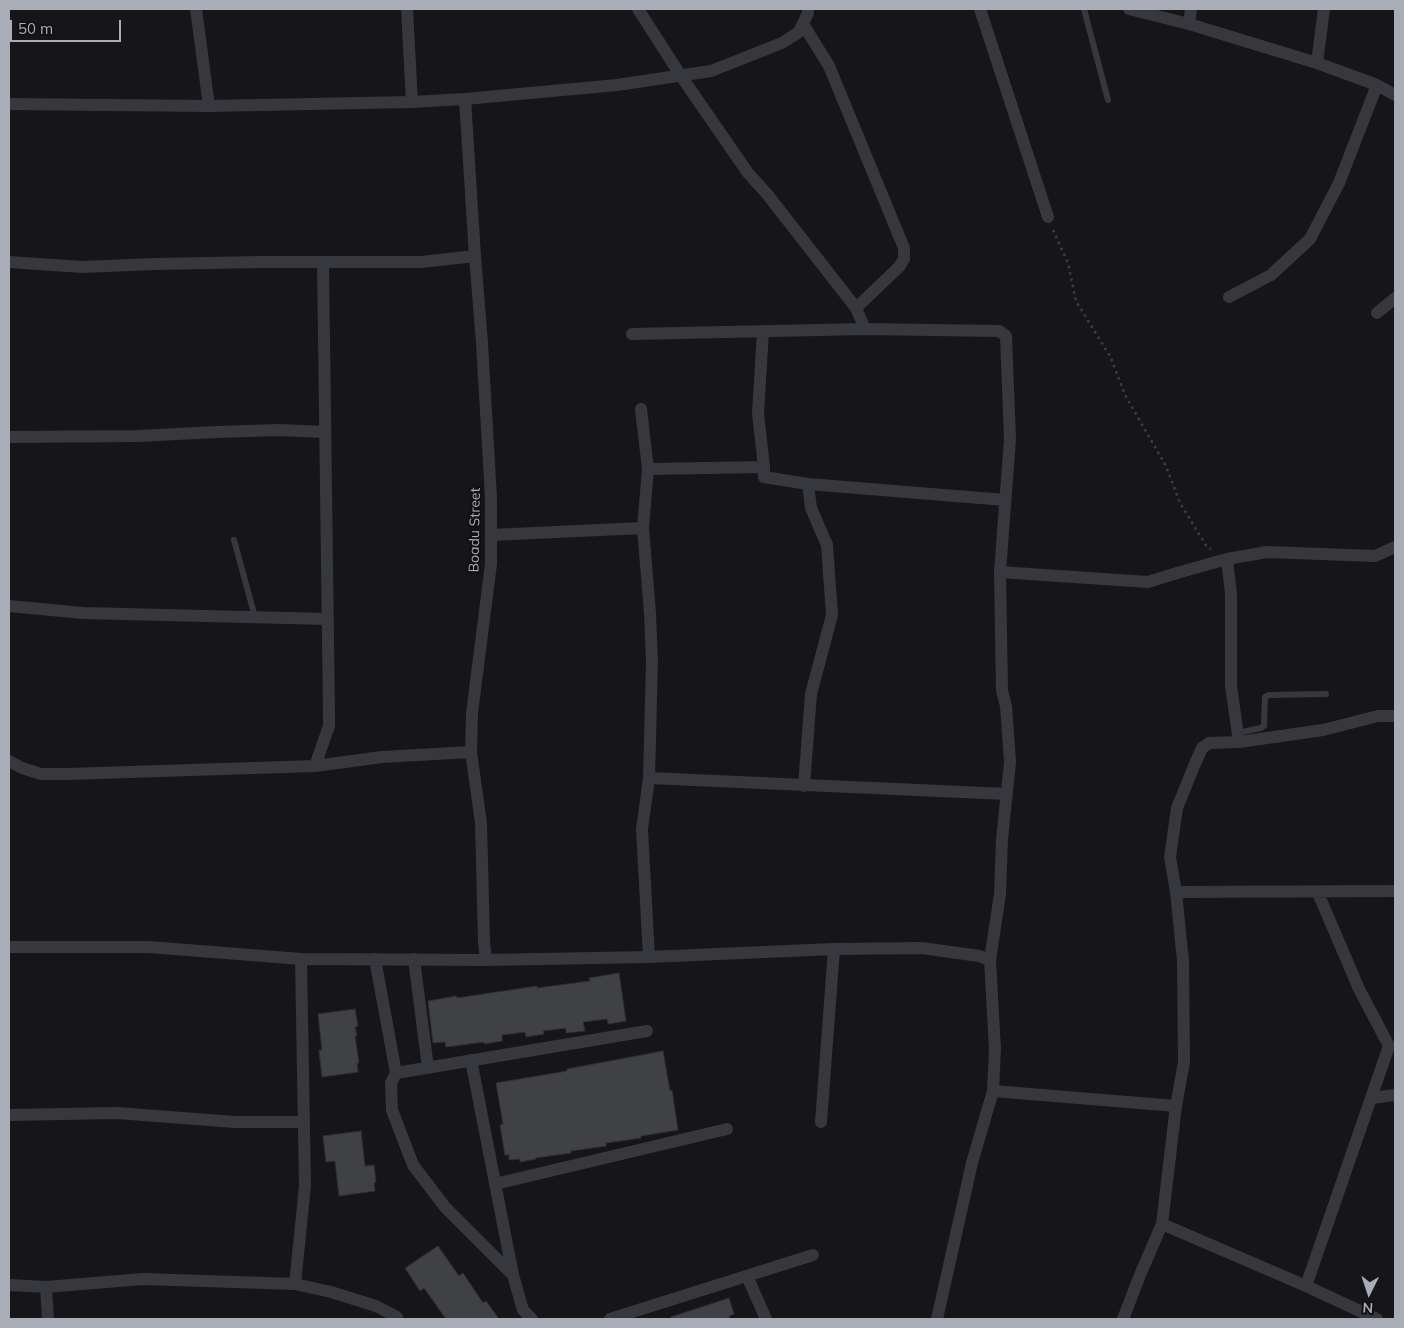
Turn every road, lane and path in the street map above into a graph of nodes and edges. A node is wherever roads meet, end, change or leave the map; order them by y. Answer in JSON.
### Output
{"nodes":[{"id":1,"x":196,"y":9,"type":"edge"},
{"id":2,"x":407,"y":9,"type":"edge"},
{"id":3,"x":638,"y":9,"type":"edge"},
{"id":4,"x":808,"y":9,"type":"edge"},
{"id":5,"x":980,"y":9,"type":"edge"},
{"id":6,"x":1084,"y":9,"type":"edge"},
{"id":7,"x":1129,"y":9,"type":"edge"},
{"id":8,"x":1191,"y":9,"type":"edge"},
{"id":9,"x":1324,"y":9,"type":"edge"},
{"id":10,"x":803,"y":24,"type":"junction"},
{"id":11,"x":1189,"y":24,"type":"junction"},
{"id":12,"x":1317,"y":63,"type":"junction"},
{"id":13,"x":681,"y":76,"type":"junction"},
{"id":14,"x":1377,"y":85,"type":"junction"},
{"id":15,"x":1395,"y":95,"type":"edge"},
{"id":16,"x":465,"y":99,"type":"junction"},
{"id":17,"x":1108,"y":100,"type":"dead end"},
{"id":18,"x":412,"y":102,"type":"junction"},
{"id":19,"x":9,"y":104,"type":"edge"},
{"id":20,"x":209,"y":106,"type":"junction"},
{"id":21,"x":1048,"y":217,"type":"joint"},
{"id":22,"x":475,"y":256,"type":"junction"},
{"id":23,"x":9,"y":262,"type":"edge"},
{"id":24,"x":323,"y":262,"type":"junction"},
{"id":25,"x":1229,"y":297,"type":"dead end"},
{"id":26,"x":1395,"y":298,"type":"edge"},
{"id":27,"x":856,"y":308,"type":"junction"},
{"id":28,"x":1377,"y":313,"type":"dead end"},
{"id":29,"x":866,"y":329,"type":"junction"},
{"id":30,"x":763,"y":332,"type":"junction"},
{"id":31,"x":632,"y":334,"type":"dead end"},
{"id":32,"x":641,"y":409,"type":"dead end"},
{"id":33,"x":324,"y":432,"type":"junction"},
{"id":34,"x":9,"y":437,"type":"edge"},
{"id":35,"x":764,"y":467,"type":"junction"},
{"id":36,"x":648,"y":469,"type":"junction"},
{"id":37,"x":808,"y":484,"type":"junction"},
{"id":38,"x":1005,"y":500,"type":"junction"},
{"id":39,"x":643,"y":528,"type":"junction"},
{"id":40,"x":491,"y":535,"type":"junction"},
{"id":41,"x":234,"y":540,"type":"dead end"},
{"id":42,"x":1395,"y":547,"type":"edge"},
{"id":43,"x":1227,"y":559,"type":"junction"},
{"id":44,"x":1000,"y":572,"type":"junction"},
{"id":45,"x":9,"y":606,"type":"edge"},
{"id":46,"x":255,"y":617,"type":"junction"},
{"id":47,"x":328,"y":619,"type":"junction"},
{"id":48,"x":1326,"y":694,"type":"dead end"},
{"id":49,"x":1395,"y":716,"type":"edge"},
{"id":50,"x":1238,"y":738,"type":"junction"},
{"id":51,"x":471,"y":752,"type":"junction"},
{"id":52,"x":9,"y":761,"type":"edge"},
{"id":53,"x":316,"y":766,"type":"junction"},
{"id":54,"x":649,"y":778,"type":"junction"},
{"id":55,"x":804,"y":786,"type":"junction"},
{"id":56,"x":1007,"y":794,"type":"junction"},
{"id":57,"x":1395,"y":891,"type":"edge"},
{"id":58,"x":1176,"y":892,"type":"junction"},
{"id":59,"x":1318,"y":892,"type":"junction"},
{"id":60,"x":9,"y":947,"type":"edge"},
{"id":61,"x":834,"y":949,"type":"junction"},
{"id":62,"x":649,"y":956,"type":"junction"},
{"id":63,"x":300,"y":958,"type":"junction"},
{"id":64,"x":375,"y":959,"type":"junction"},
{"id":65,"x":414,"y":959,"type":"junction"},
{"id":66,"x":486,"y":960,"type":"junction"},
{"id":67,"x":990,"y":960,"type":"junction"},
{"id":68,"x":648,"y":1031,"type":"dead end"},
{"id":69,"x":471,"y":1060,"type":"junction"},
{"id":70,"x":428,"y":1068,"type":"junction"},
{"id":71,"x":396,"y":1073,"type":"junction"},
{"id":72,"x":994,"y":1092,"type":"junction"},
{"id":73,"x":1395,"y":1095,"type":"edge"},
{"id":74,"x":1372,"y":1098,"type":"junction"},
{"id":75,"x":1176,"y":1106,"type":"junction"},
{"id":76,"x":9,"y":1115,"type":"edge"},
{"id":77,"x":303,"y":1122,"type":"junction"},
{"id":78,"x":821,"y":1122,"type":"dead end"},
{"id":79,"x":727,"y":1130,"type":"dead end"},
{"id":80,"x":495,"y":1184,"type":"junction"},
{"id":81,"x":1162,"y":1224,"type":"junction"},
{"id":82,"x":813,"y":1256,"type":"dead end"},
{"id":83,"x":513,"y":1275,"type":"junction"},
{"id":84,"x":747,"y":1276,"type":"junction"},
{"id":85,"x":295,"y":1284,"type":"junction"},
{"id":86,"x":9,"y":1286,"type":"edge"},
{"id":87,"x":1306,"y":1286,"type":"junction"},
{"id":88,"x":46,"y":1287,"type":"junction"},
{"id":89,"x":48,"y":1319,"type":"edge"},
{"id":90,"x":396,"y":1319,"type":"edge"},
{"id":91,"x":532,"y":1319,"type":"edge"},
{"id":92,"x":610,"y":1319,"type":"edge"},
{"id":93,"x":766,"y":1319,"type":"edge"},
{"id":94,"x":937,"y":1319,"type":"edge"},
{"id":95,"x":1123,"y":1319,"type":"edge"},
{"id":96,"x":1377,"y":1319,"type":"edge"}],
"edges":[{"from":1,"to":20,"type":"street"},
{"from":2,"to":18,"type":"street"},
{"from":3,"to":13,"type":"street"},
{"from":4,"to":10,"type":"street"},
{"from":5,"to":21,"type":"street"},
{"from":6,"to":17,"type":"lane"},
{"from":7,"to":11,"type":"street"},
{"from":8,"to":11,"type":"street"},
{"from":9,"to":12,"type":"street"},
{"from":10,"to":13,"type":"street"},
{"from":10,"to":27,"type":"street"},
{"from":11,"to":12,"type":"street"},
{"from":12,"to":14,"type":"street"},
{"from":13,"to":16,"type":"street"},
{"from":13,"to":27,"type":"street"},
{"from":14,"to":15,"type":"street"},
{"from":14,"to":25,"type":"street"},
{"from":16,"to":18,"type":"street"},
{"from":16,"to":22,"type":"street","name":"Boadu Street"},
{"from":18,"to":20,"type":"street"},
{"from":19,"to":20,"type":"street"},
{"from":21,"to":43,"type":"path"},
{"from":22,"to":24,"type":"street"},
{"from":22,"to":40,"type":"street","name":"Boadu Street"},
{"from":23,"to":24,"type":"street"},
{"from":24,"to":33,"type":"street"},
{"from":26,"to":28,"type":"street"},
{"from":27,"to":29,"type":"street"},
{"from":29,"to":30,"type":"street"},
{"from":29,"to":38,"type":"street"},
{"from":30,"to":31,"type":"street"},
{"from":30,"to":35,"type":"street"},
{"from":32,"to":36,"type":"street"},
{"from":33,"to":34,"type":"street"},
{"from":33,"to":47,"type":"street"},
{"from":35,"to":36,"type":"street"},
{"from":35,"to":37,"type":"street"},
{"from":36,"to":39,"type":"street"},
{"from":37,"to":38,"type":"street"},
{"from":37,"to":55,"type":"street"},
{"from":38,"to":44,"type":"street"},
{"from":39,"to":40,"type":"street"},
{"from":39,"to":54,"type":"street"},
{"from":40,"to":51,"type":"street","name":"Boadu Street"},
{"from":41,"to":46,"type":"lane"},
{"from":42,"to":43,"type":"street"},
{"from":43,"to":44,"type":"street"},
{"from":43,"to":50,"type":"street"},
{"from":44,"to":56,"type":"street"},
{"from":45,"to":46,"type":"street"},
{"from":46,"to":47,"type":"street"},
{"from":47,"to":53,"type":"street"},
{"from":48,"to":50,"type":"lane"},
{"from":49,"to":50,"type":"street"},
{"from":50,"to":58,"type":"street"},
{"from":51,"to":53,"type":"street"},
{"from":51,"to":66,"type":"street","name":"Boadu Street"},
{"from":52,"to":53,"type":"street"},
{"from":54,"to":55,"type":"street"},
{"from":54,"to":62,"type":"street"},
{"from":55,"to":56,"type":"street"},
{"from":56,"to":67,"type":"street"},
{"from":57,"to":59,"type":"street"},
{"from":58,"to":59,"type":"street"},
{"from":58,"to":75,"type":"street"},
{"from":59,"to":74,"type":"street"},
{"from":60,"to":63,"type":"street"},
{"from":61,"to":62,"type":"street"},
{"from":61,"to":67,"type":"street"},
{"from":61,"to":78,"type":"street"},
{"from":62,"to":66,"type":"street"},
{"from":63,"to":64,"type":"street"},
{"from":63,"to":77,"type":"street"},
{"from":64,"to":65,"type":"street"},
{"from":64,"to":71,"type":"street"},
{"from":65,"to":66,"type":"street"},
{"from":65,"to":70,"type":"street"},
{"from":67,"to":72,"type":"street"},
{"from":68,"to":69,"type":"street"},
{"from":69,"to":70,"type":"street"},
{"from":69,"to":80,"type":"street"},
{"from":70,"to":71,"type":"street"},
{"from":71,"to":83,"type":"street"},
{"from":72,"to":75,"type":"street"},
{"from":72,"to":94,"type":"street"},
{"from":73,"to":74,"type":"street"},
{"from":74,"to":87,"type":"street"},
{"from":75,"to":81,"type":"street"},
{"from":76,"to":77,"type":"street"},
{"from":77,"to":85,"type":"street"},
{"from":79,"to":80,"type":"street"},
{"from":80,"to":83,"type":"street"},
{"from":81,"to":87,"type":"street"},
{"from":81,"to":95,"type":"street"},
{"from":82,"to":84,"type":"street"},
{"from":83,"to":91,"type":"street"},
{"from":84,"to":92,"type":"street"},
{"from":84,"to":93,"type":"street"},
{"from":85,"to":88,"type":"street"},
{"from":85,"to":90,"type":"street"},
{"from":86,"to":88,"type":"street"},
{"from":87,"to":96,"type":"street"},
{"from":88,"to":89,"type":"street"}]}
